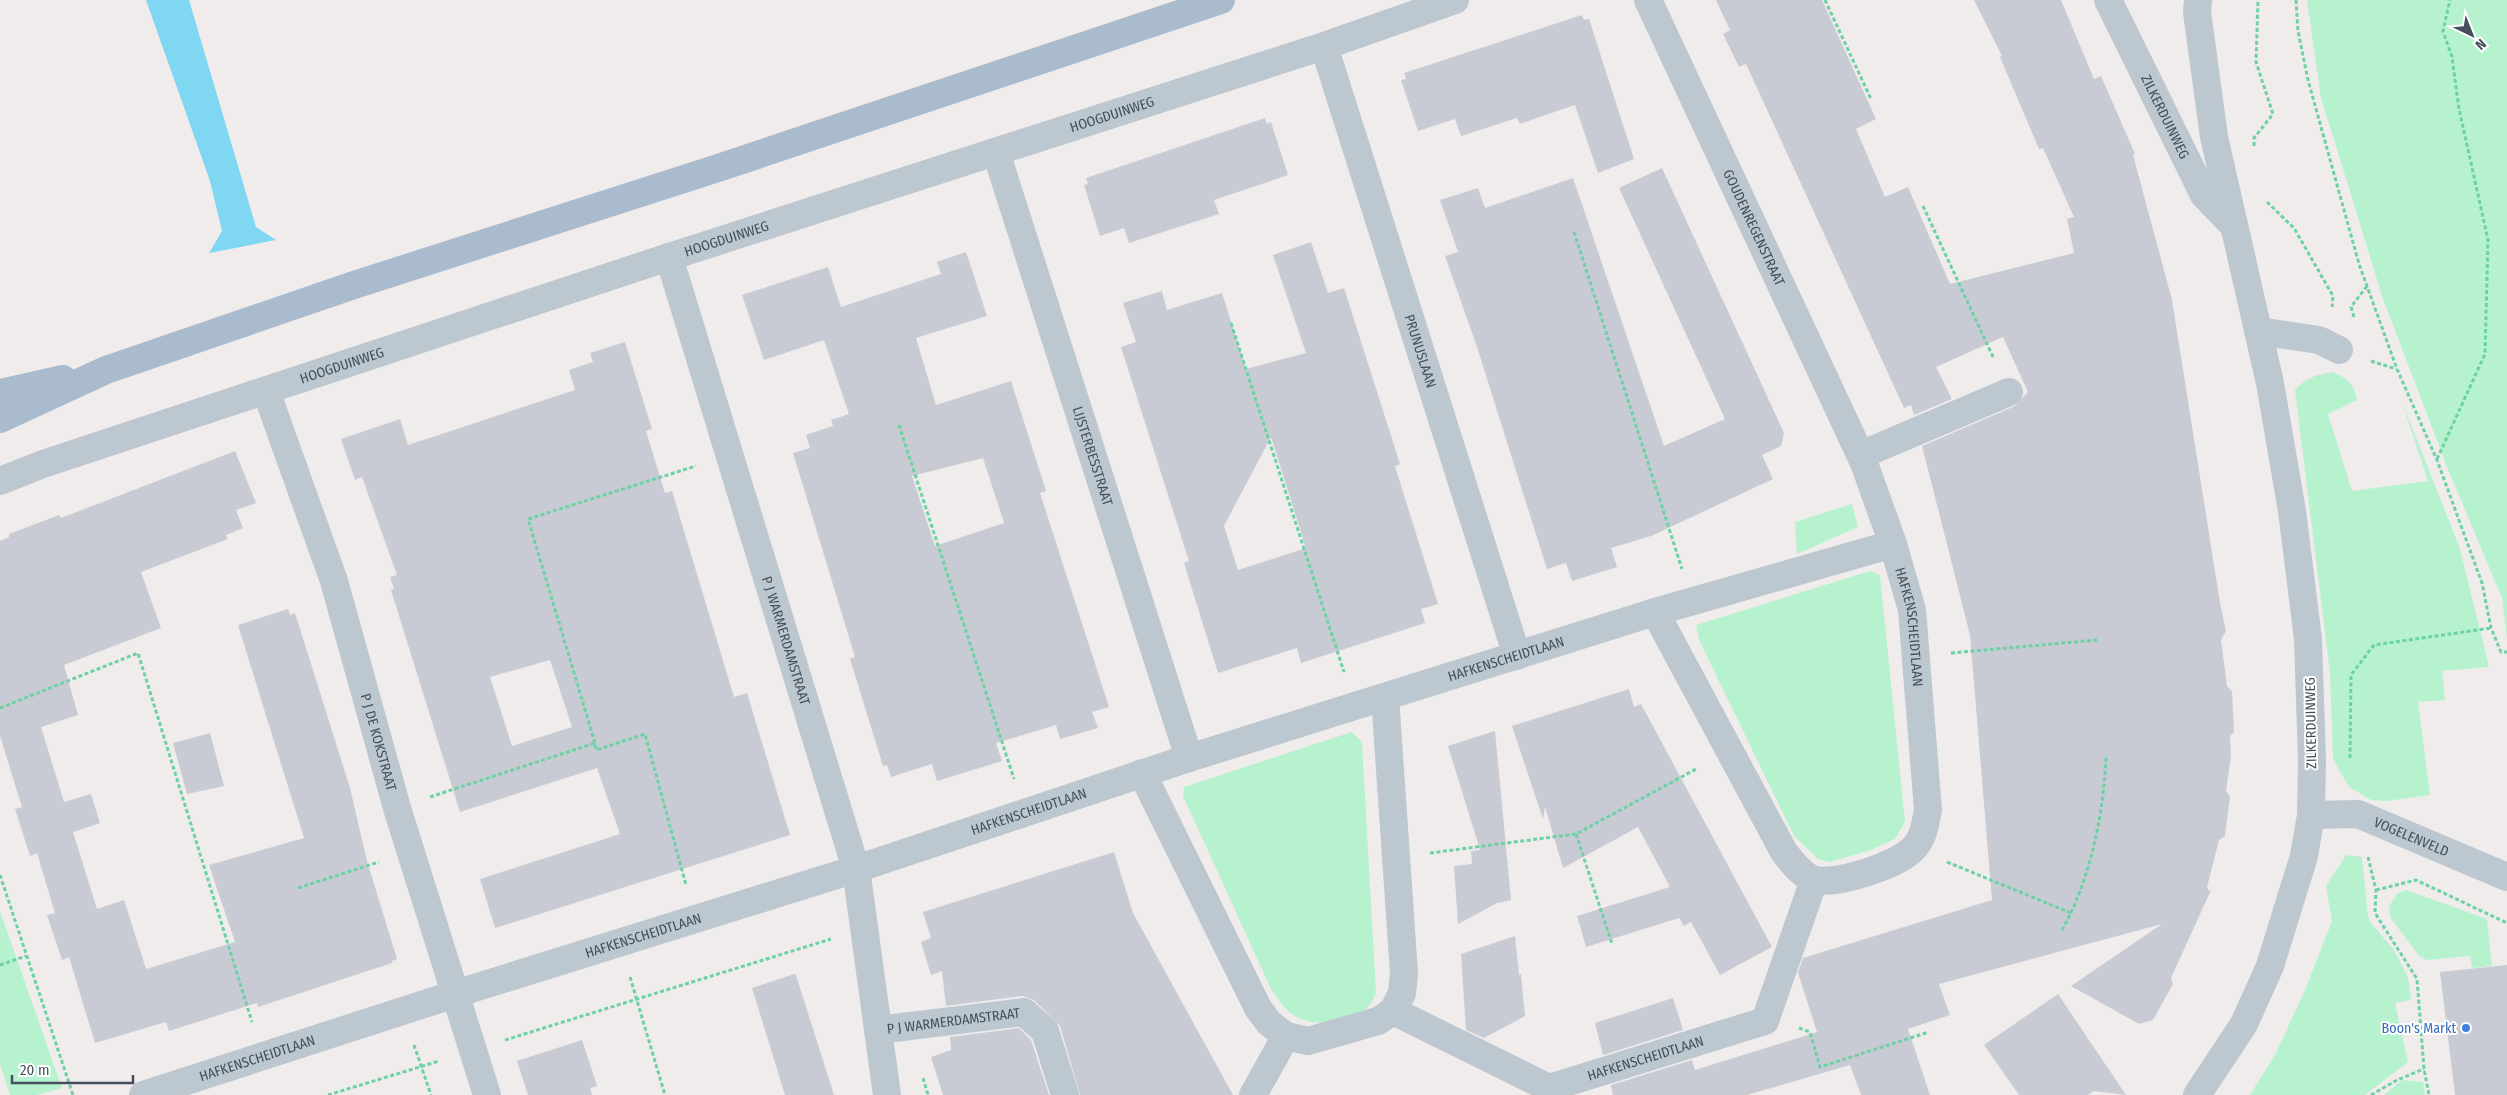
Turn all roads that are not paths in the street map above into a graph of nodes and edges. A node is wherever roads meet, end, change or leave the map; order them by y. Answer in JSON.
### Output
{"nodes":[{"id":1,"x":1221,"y":0,"type":"edge"},
{"id":2,"x":1455,"y":0,"type":"edge"},
{"id":3,"x":1648,"y":0,"type":"edge"},
{"id":4,"x":2108,"y":0,"type":"edge"},
{"id":5,"x":2198,"y":0,"type":"edge"},
{"id":6,"x":1324,"y":46,"type":"junction"},
{"id":7,"x":996,"y":152,"type":"junction"},
{"id":8,"x":2234,"y":226,"type":"junction"},
{"id":9,"x":668,"y":257,"type":"junction"},
{"id":10,"x":2258,"y":331,"type":"junction"},
{"id":11,"x":2339,"y":350,"type":"road end"},
{"id":12,"x":106,"y":370,"type":"junction"},
{"id":13,"x":266,"y":391,"type":"junction"},
{"id":14,"x":2009,"y":392,"type":"road end"},
{"id":15,"x":0,"y":393,"type":"edge"},
{"id":16,"x":0,"y":419,"type":"edge"},
{"id":17,"x":1860,"y":456,"type":"junction"},
{"id":18,"x":0,"y":481,"type":"edge"},
{"id":19,"x":1893,"y":544,"type":"junction"},
{"id":20,"x":1655,"y":612,"type":"junction"},
{"id":21,"x":1517,"y":656,"type":"junction"},
{"id":22,"x":1385,"y":697,"type":"junction"},
{"id":23,"x":1189,"y":758,"type":"junction"},
{"id":24,"x":1142,"y":773,"type":"junction"},
{"id":25,"x":2311,"y":815,"type":"junction"},
{"id":26,"x":856,"y":869,"type":"junction"},
{"id":27,"x":2507,"y":877,"type":"edge"},
{"id":28,"x":1814,"y":880,"type":"junction"},
{"id":29,"x":455,"y":994,"type":"junction"},
{"id":30,"x":1393,"y":1011,"type":"junction"},
{"id":31,"x":878,"y":1030,"type":"junction"},
{"id":32,"x":1286,"y":1036,"type":"junction"},
{"id":33,"x":143,"y":1095,"type":"edge"},
{"id":34,"x":487,"y":1095,"type":"edge"},
{"id":35,"x":887,"y":1095,"type":"edge"},
{"id":36,"x":1065,"y":1095,"type":"edge"},
{"id":37,"x":1253,"y":1095,"type":"edge"},
{"id":38,"x":2197,"y":1095,"type":"edge"}],
"edges":[{"from":1,"to":12,"type":"main road"},
{"from":2,"to":6,"type":"street","name":"HOOGDUINWEG"},
{"from":3,"to":17,"type":"street","name":"GOUDENREGENSTRAAT"},
{"from":4,"to":8,"type":"street","name":"ZILKERDUINWEG"},
{"from":5,"to":8,"type":"street","name":"ZILKERDUINWEG"},
{"from":6,"to":7,"type":"street","name":"HOOGDUINWEG"},
{"from":6,"to":21,"type":"street","name":"PRUNUSLAAN"},
{"from":7,"to":9,"type":"street","name":"HOOGDUINWEG"},
{"from":7,"to":23,"type":"street","name":"LIJSTERBESSTRAAT"},
{"from":8,"to":10,"type":"street","name":"ZILKERDUINWEG"},
{"from":9,"to":13,"type":"street","name":"HOOGDUINWEG"},
{"from":9,"to":26,"type":"street","name":"P J WARMERDAMSTRAAT"},
{"from":10,"to":11,"type":"street"},
{"from":10,"to":25,"type":"street","name":"ZILKERDUINWEG"},
{"from":12,"to":15,"type":"main road"},
{"from":12,"to":16,"type":"main road"},
{"from":13,"to":18,"type":"street","name":"HOOGDUINWEG"},
{"from":13,"to":29,"type":"street","name":"P J DE KOKSTRAAT"},
{"from":14,"to":17,"type":"street"},
{"from":17,"to":19,"type":"street","name":"GOUDENREGENSTRAAT"},
{"from":19,"to":20,"type":"street","name":"HAFKENSCHEIDTLAAN"},
{"from":19,"to":28,"type":"street","name":"HAFKENSCHEIDTLAAN"},
{"from":20,"to":21,"type":"street","name":"HAFKENSCHEIDTLAAN"},
{"from":20,"to":28,"type":"street"},
{"from":21,"to":22,"type":"street","name":"HAFKENSCHEIDTLAAN"},
{"from":22,"to":23,"type":"street","name":"HAFKENSCHEIDTLAAN"},
{"from":22,"to":30,"type":"street"},
{"from":23,"to":24,"type":"street","name":"HAFKENSCHEIDTLAAN"},
{"from":24,"to":26,"type":"street","name":"HAFKENSCHEIDTLAAN"},
{"from":24,"to":32,"type":"street"},
{"from":25,"to":27,"type":"street","name":"VOGELENVELD"},
{"from":25,"to":38,"type":"street","name":"ZILKERDUINWEG"},
{"from":26,"to":29,"type":"street","name":"HAFKENSCHEIDTLAAN"},
{"from":26,"to":31,"type":"street","name":"P J WARMERDAMSTRAAT"},
{"from":28,"to":30,"type":"street","name":"HAFKENSCHEIDTLAAN"},
{"from":29,"to":33,"type":"street","name":"HAFKENSCHEIDTLAAN"},
{"from":29,"to":34,"type":"street","name":"P J DE KOKSTRAAT"},
{"from":30,"to":32,"type":"street"},
{"from":31,"to":35,"type":"street","name":"P J WARMERDAMSTRAAT"},
{"from":31,"to":36,"type":"street","name":"P J WARMERDAMSTRAAT"},
{"from":32,"to":37,"type":"street"}]}
